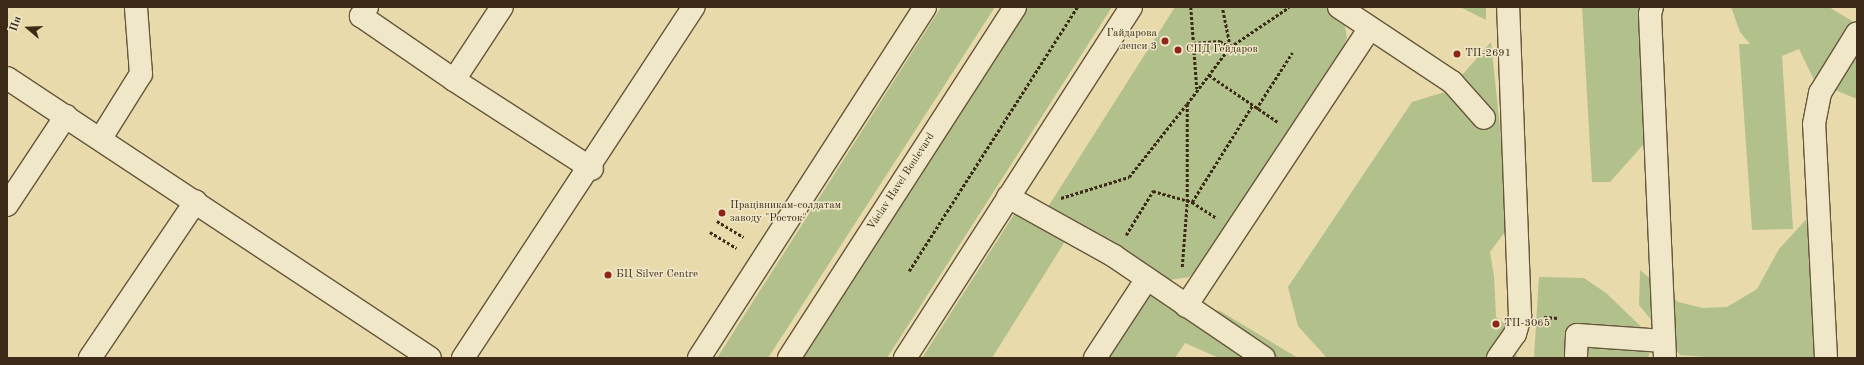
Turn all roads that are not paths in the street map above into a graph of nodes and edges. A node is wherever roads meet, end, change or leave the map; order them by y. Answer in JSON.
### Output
{"nodes":[{"id":1,"x":136,"y":7,"type":"edge"},
{"id":2,"x":367,"y":7,"type":"edge"},
{"id":3,"x":502,"y":7,"type":"edge"},
{"id":4,"x":694,"y":7,"type":"edge"},
{"id":5,"x":925,"y":7,"type":"edge"},
{"id":6,"x":1015,"y":7,"type":"edge"},
{"id":7,"x":1131,"y":7,"type":"edge"},
{"id":8,"x":1339,"y":7,"type":"edge"},
{"id":9,"x":1508,"y":7,"type":"edge"},
{"id":10,"x":1652,"y":7,"type":"edge"},
{"id":11,"x":1370,"y":28,"type":"junction"},
{"id":12,"x":1857,"y":34,"type":"edge"},
{"id":13,"x":7,"y":78,"type":"edge"},
{"id":14,"x":454,"y":80,"type":"junction"},
{"id":15,"x":66,"y":116,"type":"junction"},
{"id":16,"x":1484,"y":118,"type":"dead end"},
{"id":17,"x":101,"y":138,"type":"junction"},
{"id":18,"x":590,"y":168,"type":"junction"},
{"id":19,"x":1008,"y":197,"type":"junction"},
{"id":20,"x":196,"y":201,"type":"junction"},
{"id":21,"x":7,"y":205,"type":"edge"},
{"id":22,"x":1146,"y":280,"type":"junction"},
{"id":23,"x":1183,"y":303,"type":"junction"},
{"id":24,"x":1576,"y":345,"type":"road end"},
{"id":25,"x":1665,"y":349,"type":"edge"},
{"id":26,"x":90,"y":358,"type":"edge"},
{"id":27,"x":430,"y":358,"type":"edge"},
{"id":28,"x":463,"y":358,"type":"edge"},
{"id":29,"x":698,"y":358,"type":"edge"},
{"id":30,"x":789,"y":358,"type":"edge"},
{"id":31,"x":905,"y":358,"type":"edge"},
{"id":32,"x":1096,"y":358,"type":"edge"},
{"id":33,"x":1264,"y":358,"type":"edge"},
{"id":34,"x":1498,"y":358,"type":"edge"},
{"id":35,"x":1826,"y":358,"type":"edge"}],
"edges":[{"from":1,"to":17,"type":"street"},
{"from":2,"to":14,"type":"street"},
{"from":3,"to":14,"type":"street"},
{"from":4,"to":18,"type":"street"},
{"from":5,"to":29,"type":"street"},
{"from":6,"to":30,"type":"street","name":"Václav Havel Boulevard"},
{"from":7,"to":19,"type":"street"},
{"from":8,"to":11,"type":"street"},
{"from":9,"to":34,"type":"street"},
{"from":10,"to":25,"type":"street"},
{"from":11,"to":16,"type":"street"},
{"from":11,"to":23,"type":"street"},
{"from":12,"to":35,"type":"street"},
{"from":13,"to":15,"type":"street"},
{"from":14,"to":18,"type":"street"},
{"from":15,"to":17,"type":"street"},
{"from":15,"to":21,"type":"street"},
{"from":17,"to":20,"type":"street"},
{"from":18,"to":28,"type":"street"},
{"from":19,"to":22,"type":"street"},
{"from":19,"to":31,"type":"street"},
{"from":20,"to":26,"type":"street"},
{"from":20,"to":27,"type":"street"},
{"from":22,"to":23,"type":"street"},
{"from":22,"to":32,"type":"street"},
{"from":23,"to":33,"type":"street"},
{"from":24,"to":25,"type":"street"}]}
